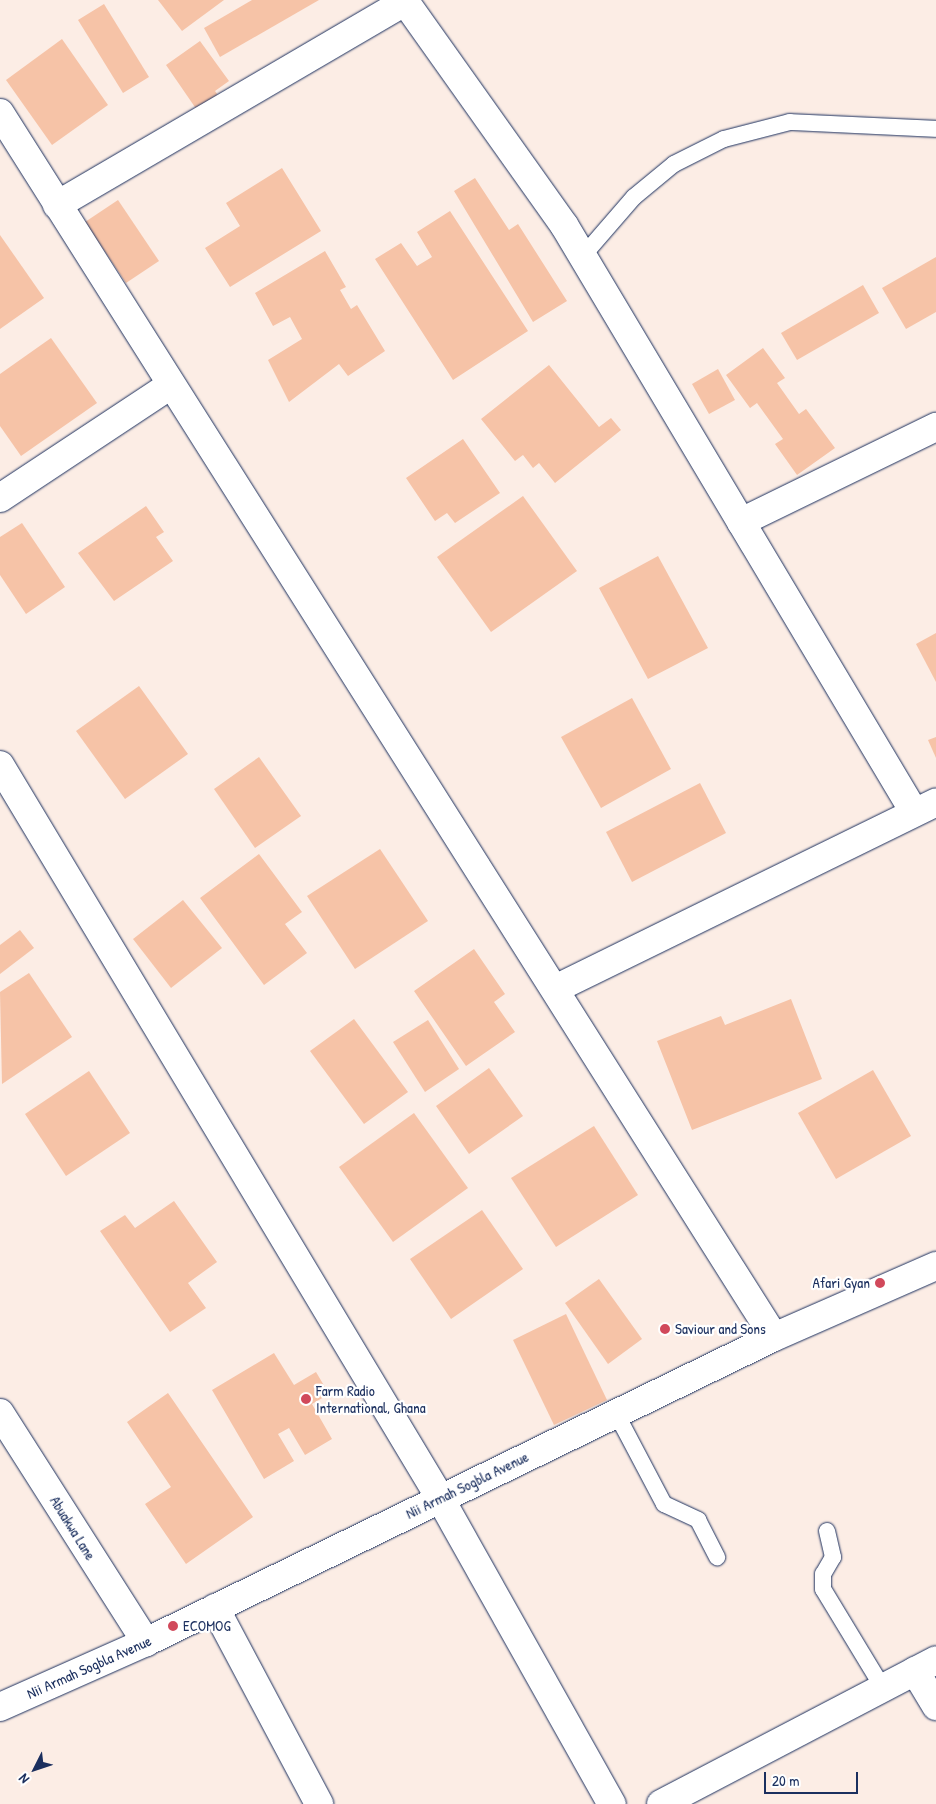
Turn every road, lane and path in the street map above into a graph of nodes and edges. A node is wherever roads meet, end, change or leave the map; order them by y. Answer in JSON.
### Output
{"nodes":[{"id":1,"x":405,"y":1,"type":"edge"},
{"id":2,"x":0,"y":113,"type":"edge"},
{"id":3,"x":936,"y":129,"type":"edge"},
{"id":4,"x":57,"y":205,"type":"junction"},
{"id":5,"x":582,"y":257,"type":"junction"},
{"id":6,"x":171,"y":385,"type":"junction"},
{"id":7,"x":936,"y":427,"type":"edge"},
{"id":8,"x":0,"y":498,"type":"edge"},
{"id":9,"x":741,"y":522,"type":"junction"},
{"id":10,"x":0,"y":765,"type":"edge"},
{"id":11,"x":925,"y":807,"type":"edge"},
{"id":12,"x":555,"y":989,"type":"junction"},
{"id":13,"x":936,"y":1266,"type":"edge"},
{"id":14,"x":774,"y":1337,"type":"junction"},
{"id":15,"x":0,"y":1413,"type":"edge"},
{"id":16,"x":616,"y":1413,"type":"junction"},
{"id":17,"x":440,"y":1498,"type":"junction"},
{"id":18,"x":827,"y":1531,"type":"dead end"},
{"id":19,"x":717,"y":1558,"type":"dead end"},
{"id":20,"x":215,"y":1608,"type":"junction"},
{"id":21,"x":146,"y":1642,"type":"junction"},
{"id":22,"x":926,"y":1666,"type":"edge"},
{"id":23,"x":883,"y":1688,"type":"junction"},
{"id":24,"x":936,"y":1706,"type":"edge"},
{"id":25,"x":0,"y":1707,"type":"edge"},
{"id":26,"x":318,"y":1804,"type":"edge"},
{"id":27,"x":612,"y":1804,"type":"edge"},
{"id":28,"x":660,"y":1804,"type":"edge"}],
"edges":[{"from":1,"to":4,"type":"street"},
{"from":1,"to":5,"type":"street"},
{"from":2,"to":4,"type":"street"},
{"from":3,"to":5,"type":"lane"},
{"from":4,"to":6,"type":"street"},
{"from":5,"to":9,"type":"street"},
{"from":6,"to":8,"type":"street"},
{"from":6,"to":12,"type":"street"},
{"from":7,"to":9,"type":"street"},
{"from":9,"to":11,"type":"street"},
{"from":10,"to":17,"type":"street"},
{"from":11,"to":12,"type":"street"},
{"from":12,"to":14,"type":"street"},
{"from":13,"to":14,"type":"street","name":"Nii Armah Sogbla Avenue"},
{"from":14,"to":16,"type":"street","name":"Nii Armah Sogbla Avenue"},
{"from":15,"to":21,"type":"street","name":"Abuakwa Lane"},
{"from":16,"to":17,"type":"street","name":"Nii Armah Sogbla Avenue"},
{"from":16,"to":19,"type":"lane"},
{"from":17,"to":20,"type":"street","name":"Nii Armah Sogbla Avenue"},
{"from":17,"to":27,"type":"street"},
{"from":18,"to":23,"type":"lane"},
{"from":20,"to":21,"type":"street","name":"Nii Armah Sogbla Avenue"},
{"from":20,"to":26,"type":"street"},
{"from":21,"to":25,"type":"street","name":"Nii Armah Sogbla Avenue"},
{"from":22,"to":23,"type":"street"},
{"from":22,"to":24,"type":"street"},
{"from":23,"to":28,"type":"street"}]}
